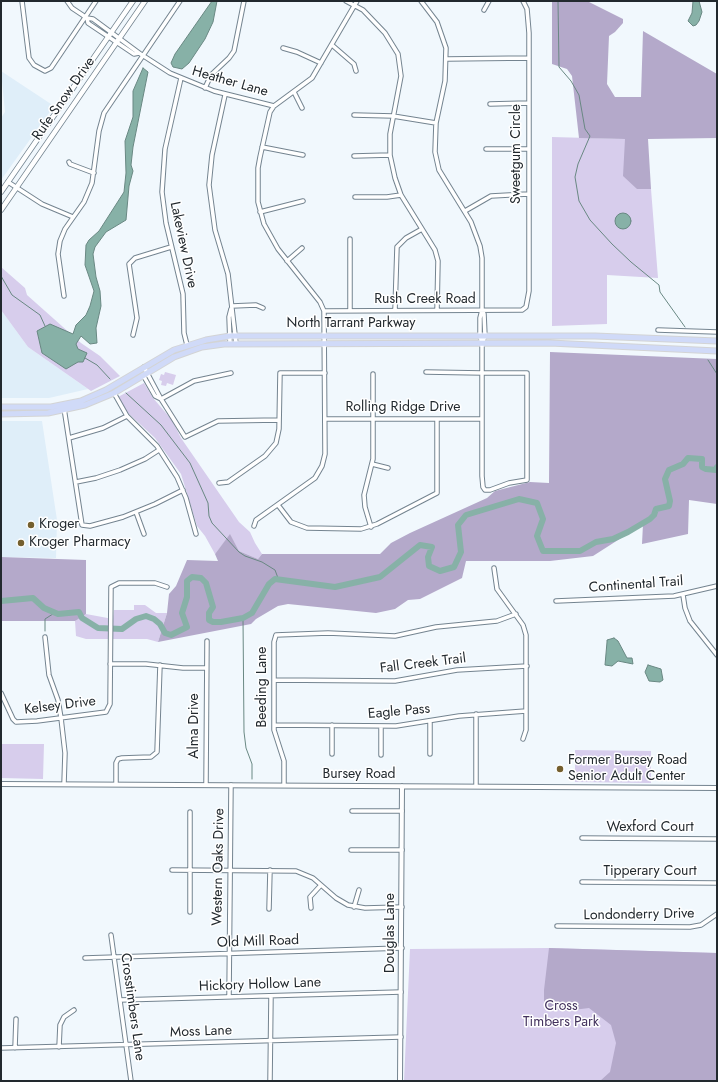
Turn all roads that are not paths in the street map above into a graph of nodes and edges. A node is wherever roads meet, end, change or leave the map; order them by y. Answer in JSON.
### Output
{"nodes":[{"id":1,"x":22,"y":1,"type":"edge"},
{"id":2,"x":67,"y":1,"type":"edge"},
{"id":3,"x":96,"y":1,"type":"edge"},
{"id":4,"x":134,"y":1,"type":"edge"},
{"id":5,"x":145,"y":1,"type":"edge"},
{"id":6,"x":180,"y":1,"type":"edge"},
{"id":7,"x":244,"y":1,"type":"edge"},
{"id":8,"x":346,"y":1,"type":"edge"},
{"id":9,"x":357,"y":1,"type":"edge"},
{"id":10,"x":489,"y":1,"type":"edge"},
{"id":11,"x":523,"y":1,"type":"edge"},
{"id":12,"x":423,"y":2,"type":"edge"},
{"id":13,"x":355,"y":5,"type":"junction"},
{"id":14,"x":484,"y":10,"type":"dead end"},
{"id":15,"x":86,"y":18,"type":"junction"},
{"id":16,"x":111,"y":35,"type":"junction"},
{"id":17,"x":119,"y":40,"type":"junction"},
{"id":18,"x":332,"y":45,"type":"junction"},
{"id":19,"x":283,"y":48,"type":"dead end"},
{"id":20,"x":140,"y":55,"type":"junction"},
{"id":21,"x":446,"y":58,"type":"junction"},
{"id":22,"x":529,"y":58,"type":"junction"},
{"id":23,"x":321,"y":63,"type":"junction"},
{"id":24,"x":356,"y":71,"type":"dead end"},
{"id":25,"x":181,"y":78,"type":"junction"},
{"id":26,"x":205,"y":88,"type":"junction"},
{"id":27,"x":294,"y":92,"type":"junction"},
{"id":28,"x":226,"y":95,"type":"junction"},
{"id":29,"x":528,"y":103,"type":"junction"},
{"id":30,"x":490,"y":104,"type":"dead end"},
{"id":31,"x":274,"y":106,"type":"junction"},
{"id":32,"x":302,"y":108,"type":"dead end"},
{"id":33,"x":354,"y":115,"type":"dead end"},
{"id":34,"x":393,"y":116,"type":"junction"},
{"id":35,"x":436,"y":123,"type":"junction"},
{"id":36,"x":43,"y":133,"type":"junction"},
{"id":37,"x":51,"y":138,"type":"junction"},
{"id":38,"x":262,"y":147,"type":"junction"},
{"id":39,"x":486,"y":149,"type":"dead end"},
{"id":40,"x":528,"y":149,"type":"junction"},
{"id":41,"x":303,"y":155,"type":"dead end"},
{"id":42,"x":390,"y":155,"type":"junction"},
{"id":43,"x":354,"y":156,"type":"dead end"},
{"id":44,"x":69,"y":162,"type":"dead end"},
{"id":45,"x":94,"y":173,"type":"junction"},
{"id":46,"x":8,"y":182,"type":"junction"},
{"id":47,"x":17,"y":187,"type":"junction"},
{"id":48,"x":1,"y":192,"type":"edge"},
{"id":49,"x":528,"y":194,"type":"junction"},
{"id":50,"x":401,"y":195,"type":"junction"},
{"id":51,"x":354,"y":197,"type":"dead end"},
{"id":52,"x":304,"y":201,"type":"dead end"},
{"id":53,"x":1,"y":210,"type":"edge"},
{"id":54,"x":464,"y":211,"type":"junction"},
{"id":55,"x":260,"y":212,"type":"junction"},
{"id":56,"x":73,"y":217,"type":"junction"},
{"id":57,"x":422,"y":229,"type":"junction"},
{"id":58,"x":350,"y":239,"type":"dead end"},
{"id":59,"x":172,"y":247,"type":"junction"},
{"id":60,"x":302,"y":248,"type":"dead end"},
{"id":61,"x":287,"y":262,"type":"junction"},
{"id":62,"x":64,"y":296,"type":"dead end"},
{"id":63,"x":232,"y":306,"type":"junction"},
{"id":64,"x":526,"y":307,"type":"joint"},
{"id":65,"x":263,"y":308,"type":"dead end"},
{"id":66,"x":395,"y":310,"type":"junction"},
{"id":67,"x":437,"y":310,"type":"junction"},
{"id":68,"x":482,"y":310,"type":"junction"},
{"id":69,"x":324,"y":311,"type":"junction"},
{"id":70,"x":350,"y":311,"type":"junction"},
{"id":71,"x":658,"y":330,"type":"dead end"},
{"id":72,"x":717,"y":332,"type":"edge"},
{"id":73,"x":133,"y":335,"type":"dead end"},
{"id":74,"x":233,"y":336,"type":"junction"},
{"id":75,"x":325,"y":336,"type":"junction"},
{"id":76,"x":482,"y":336,"type":"junction"},
{"id":77,"x":717,"y":341,"type":"edge"},
{"id":78,"x":482,"y":342,"type":"junction"},
{"id":79,"x":233,"y":343,"type":"junction"},
{"id":80,"x":325,"y":343,"type":"junction"},
{"id":81,"x":187,"y":345,"type":"junction"},
{"id":82,"x":717,"y":351,"type":"edge"},
{"id":83,"x":142,"y":368,"type":"junction"},
{"id":84,"x":325,"y":372,"type":"junction"},
{"id":85,"x":426,"y":372,"type":"dead end"},
{"id":86,"x":482,"y":372,"type":"junction"},
{"id":87,"x":231,"y":373,"type":"dead end"},
{"id":88,"x":145,"y":374,"type":"junction"},
{"id":89,"x":373,"y":374,"type":"dead end"},
{"id":90,"x":114,"y":393,"type":"junction"},
{"id":91,"x":160,"y":399,"type":"junction"},
{"id":92,"x":63,"y":405,"type":"junction"},
{"id":93,"x":3,"y":407,"type":"edge"},
{"id":94,"x":64,"y":411,"type":"junction"},
{"id":95,"x":3,"y":414,"type":"edge"},
{"id":96,"x":127,"y":416,"type":"junction"},
{"id":97,"x":325,"y":419,"type":"junction"},
{"id":98,"x":373,"y":419,"type":"junction"},
{"id":99,"x":437,"y":419,"type":"junction"},
{"id":100,"x":482,"y":419,"type":"junction"},
{"id":101,"x":280,"y":420,"type":"junction"},
{"id":102,"x":69,"y":438,"type":"junction"},
{"id":103,"x":159,"y":450,"type":"junction"},
{"id":104,"x":372,"y":464,"type":"junction"},
{"id":105,"x":388,"y":468,"type":"dead end"},
{"id":106,"x":76,"y":482,"type":"junction"},
{"id":107,"x":219,"y":483,"type":"dead end"},
{"id":108,"x":183,"y":490,"type":"junction"},
{"id":109,"x":278,"y":505,"type":"junction"},
{"id":110,"x":136,"y":512,"type":"junction"},
{"id":111,"x":254,"y":526,"type":"dead end"},
{"id":112,"x":371,"y":526,"type":"junction"},
{"id":113,"x":144,"y":534,"type":"dead end"},
{"id":114,"x":196,"y":534,"type":"dead end"},
{"id":115,"x":494,"y":568,"type":"dead end"},
{"id":116,"x":717,"y":586,"type":"edge"},
{"id":117,"x":167,"y":587,"type":"dead end"},
{"id":118,"x":683,"y":595,"type":"junction"},
{"id":119,"x":556,"y":601,"type":"dead end"},
{"id":120,"x":516,"y":614,"type":"junction"},
{"id":121,"x":45,"y":638,"type":"dead end"},
{"id":122,"x":207,"y":641,"type":"dead end"},
{"id":123,"x":717,"y":656,"type":"edge"},
{"id":124,"x":110,"y":664,"type":"junction"},
{"id":125,"x":160,"y":665,"type":"junction"},
{"id":126,"x":527,"y":666,"type":"junction"},
{"id":127,"x":206,"y":668,"type":"junction"},
{"id":128,"x":274,"y":680,"type":"junction"},
{"id":129,"x":1,"y":693,"type":"edge"},
{"id":130,"x":526,"y":711,"type":"junction"},
{"id":131,"x":476,"y":714,"type":"junction"},
{"id":132,"x":61,"y":718,"type":"junction"},
{"id":133,"x":430,"y":721,"type":"junction"},
{"id":134,"x":274,"y":725,"type":"junction"},
{"id":135,"x":332,"y":725,"type":"junction"},
{"id":136,"x":381,"y":727,"type":"junction"},
{"id":137,"x":523,"y":739,"type":"dead end"},
{"id":138,"x":332,"y":754,"type":"dead end"},
{"id":139,"x":430,"y":754,"type":"dead end"},
{"id":140,"x":381,"y":755,"type":"dead end"},
{"id":141,"x":1,"y":784,"type":"edge"},
{"id":142,"x":64,"y":784,"type":"junction"},
{"id":143,"x":116,"y":784,"type":"junction"},
{"id":144,"x":206,"y":784,"type":"junction"},
{"id":145,"x":231,"y":785,"type":"junction"},
{"id":146,"x":284,"y":785,"type":"junction"},
{"id":147,"x":402,"y":786,"type":"junction"},
{"id":148,"x":476,"y":786,"type":"junction"},
{"id":149,"x":717,"y":788,"type":"edge"},
{"id":150,"x":352,"y":811,"type":"dead end"},
{"id":151,"x":402,"y":811,"type":"junction"},
{"id":152,"x":190,"y":812,"type":"dead end"},
{"id":153,"x":582,"y":838,"type":"dead end"},
{"id":154,"x":717,"y":839,"type":"edge"},
{"id":155,"x":351,"y":850,"type":"dead end"},
{"id":156,"x":402,"y":850,"type":"junction"},
{"id":157,"x":172,"y":870,"type":"dead end"},
{"id":158,"x":190,"y":870,"type":"junction"},
{"id":159,"x":230,"y":870,"type":"junction"},
{"id":160,"x":270,"y":870,"type":"junction"},
{"id":161,"x":582,"y":882,"type":"dead end"},
{"id":162,"x":717,"y":883,"type":"edge"},
{"id":163,"x":321,"y":885,"type":"junction"},
{"id":164,"x":359,"y":890,"type":"dead end"},
{"id":165,"x":354,"y":907,"type":"junction"},
{"id":166,"x":402,"y":907,"type":"junction"},
{"id":167,"x":311,"y":908,"type":"dead end"},
{"id":168,"x":269,"y":909,"type":"dead end"},
{"id":169,"x":190,"y":912,"type":"dead end"},
{"id":170,"x":717,"y":914,"type":"edge"},
{"id":171,"x":557,"y":926,"type":"dead end"},
{"id":172,"x":111,"y":935,"type":"dead end"},
{"id":173,"x":402,"y":948,"type":"junction"},
{"id":174,"x":229,"y":953,"type":"junction"},
{"id":175,"x":114,"y":957,"type":"junction"},
{"id":176,"x":85,"y":958,"type":"dead end"},
{"id":177,"x":401,"y":992,"type":"junction"},
{"id":178,"x":271,"y":996,"type":"junction"},
{"id":179,"x":229,"y":997,"type":"junction"},
{"id":180,"x":120,"y":1000,"type":"junction"},
{"id":181,"x":74,"y":1010,"type":"dead end"},
{"id":182,"x":16,"y":1019,"type":"dead end"},
{"id":183,"x":401,"y":1037,"type":"junction"},
{"id":184,"x":271,"y":1041,"type":"junction"},
{"id":185,"x":126,"y":1045,"type":"junction"},
{"id":186,"x":59,"y":1047,"type":"junction"},
{"id":187,"x":1,"y":1048,"type":"edge"},
{"id":188,"x":15,"y":1048,"type":"junction"},
{"id":189,"x":131,"y":1081,"type":"edge"},
{"id":190,"x":270,"y":1081,"type":"edge"},
{"id":191,"x":400,"y":1081,"type":"edge"}],
"edges":[{"from":1,"to":15,"type":"street"},
{"from":2,"to":15,"type":"street","name":"Heather Lane"},
{"from":3,"to":15,"type":"street"},
{"from":4,"to":16,"type":"main road","name":"Rufe Snow Drive"},
{"from":5,"to":17,"type":"main road","name":"Rufe Snow Drive"},
{"from":6,"to":20,"type":"street"},
{"from":7,"to":26,"type":"street"},
{"from":8,"to":13,"type":"street"},
{"from":9,"to":13,"type":"street"},
{"from":10,"to":14,"type":"street"},
{"from":11,"to":22,"type":"street","name":"Sweetgum Circle"},
{"from":12,"to":21,"type":"street"},
{"from":13,"to":18,"type":"street"},
{"from":13,"to":34,"type":"street"},
{"from":15,"to":16,"type":"street","name":"Heather Lane"},
{"from":16,"to":17,"type":"street","name":"Heather Lane"},
{"from":16,"to":36,"type":"main road","name":"Rufe Snow Drive"},
{"from":17,"to":20,"type":"street","name":"Heather Lane"},
{"from":17,"to":37,"type":"main road","name":"Rufe Snow Drive"},
{"from":18,"to":23,"type":"street"},
{"from":18,"to":24,"type":"street"},
{"from":19,"to":23,"type":"street"},
{"from":20,"to":25,"type":"street","name":"Heather Lane"},
{"from":20,"to":45,"type":"street"},
{"from":21,"to":22,"type":"street"},
{"from":21,"to":35,"type":"street"},
{"from":22,"to":29,"type":"street","name":"Sweetgum Circle"},
{"from":23,"to":27,"type":"street"},
{"from":25,"to":26,"type":"street","name":"Heather Lane"},
{"from":25,"to":59,"type":"street","name":"Lakeview Drive"},
{"from":26,"to":28,"type":"street","name":"Heather Lane"},
{"from":27,"to":31,"type":"street"},
{"from":27,"to":32,"type":"street"},
{"from":28,"to":31,"type":"street","name":"Heather Lane"},
{"from":28,"to":63,"type":"street"},
{"from":29,"to":30,"type":"street"},
{"from":29,"to":40,"type":"street","name":"Sweetgum Circle"},
{"from":31,"to":38,"type":"street"},
{"from":33,"to":34,"type":"street"},
{"from":34,"to":35,"type":"street"},
{"from":34,"to":42,"type":"street"},
{"from":35,"to":54,"type":"street"},
{"from":36,"to":37,"type":"main road"},
{"from":36,"to":46,"type":"main road","name":"Rufe Snow Drive"},
{"from":37,"to":47,"type":"main road","name":"Rufe Snow Drive"},
{"from":38,"to":41,"type":"street"},
{"from":38,"to":55,"type":"street"},
{"from":39,"to":40,"type":"street"},
{"from":40,"to":49,"type":"street","name":"Sweetgum Circle"},
{"from":42,"to":43,"type":"street"},
{"from":42,"to":50,"type":"street"},
{"from":44,"to":45,"type":"street"},
{"from":45,"to":56,"type":"street"},
{"from":46,"to":47,"type":"street"},
{"from":46,"to":48,"type":"main road","name":"Rufe Snow Drive"},
{"from":47,"to":53,"type":"main road","name":"Rufe Snow Drive"},
{"from":47,"to":56,"type":"street"},
{"from":49,"to":54,"type":"street"},
{"from":49,"to":64,"type":"street","name":"Sweetgum Circle"},
{"from":50,"to":51,"type":"street"},
{"from":50,"to":57,"type":"street"},
{"from":52,"to":55,"type":"street"},
{"from":54,"to":68,"type":"street"},
{"from":55,"to":61,"type":"street"},
{"from":56,"to":62,"type":"street"},
{"from":57,"to":66,"type":"street"},
{"from":57,"to":67,"type":"street"},
{"from":58,"to":70,"type":"street"},
{"from":59,"to":73,"type":"street"},
{"from":59,"to":81,"type":"street","name":"Lakeview Drive"},
{"from":60,"to":61,"type":"street"},
{"from":61,"to":69,"type":"street"},
{"from":63,"to":65,"type":"street"},
{"from":63,"to":74,"type":"street"},
{"from":64,"to":68,"type":"street","name":"Rush Creek Road"},
{"from":66,"to":67,"type":"street","name":"Rush Creek Road"},
{"from":66,"to":70,"type":"street","name":"Rush Creek Road"},
{"from":67,"to":68,"type":"street","name":"Rush Creek Road"},
{"from":68,"to":76,"type":"street"},
{"from":69,"to":70,"type":"street","name":"Rush Creek Road"},
{"from":69,"to":75,"type":"street"},
{"from":71,"to":72,"type":"street"},
{"from":74,"to":75,"type":"main road","name":"North Tarrant Parkway"},
{"from":74,"to":79,"type":"street"},
{"from":74,"to":81,"type":"main road","name":"North Tarrant Parkway"},
{"from":75,"to":76,"type":"main road","name":"North Tarrant Parkway"},
{"from":75,"to":80,"type":"street"},
{"from":76,"to":77,"type":"main road","name":"North Tarrant Parkway"},
{"from":76,"to":78,"type":"street"},
{"from":78,"to":80,"type":"main road","name":"North Tarrant Parkway"},
{"from":78,"to":82,"type":"main road","name":"North Tarrant Parkway"},
{"from":78,"to":86,"type":"street"},
{"from":79,"to":80,"type":"main road","name":"North Tarrant Parkway"},
{"from":79,"to":88,"type":"main road","name":"North Tarrant Parkway"},
{"from":80,"to":84,"type":"street"},
{"from":81,"to":83,"type":"main road","name":"North Tarrant Parkway"},
{"from":83,"to":88,"type":"street"},
{"from":83,"to":92,"type":"main road","name":"North Tarrant Parkway"},
{"from":84,"to":97,"type":"street"},
{"from":84,"to":101,"type":"street"},
{"from":85,"to":86,"type":"street"},
{"from":86,"to":100,"type":"street"},
{"from":86,"to":100,"type":"street"},
{"from":87,"to":91,"type":"street"},
{"from":88,"to":90,"type":"main road","name":"North Tarrant Parkway"},
{"from":88,"to":91,"type":"street"},
{"from":89,"to":98,"type":"street"},
{"from":90,"to":94,"type":"main road","name":"North Tarrant Parkway"},
{"from":90,"to":96,"type":"street"},
{"from":91,"to":101,"type":"street"},
{"from":92,"to":93,"type":"main road","name":"North Tarrant Parkway"},
{"from":92,"to":94,"type":"street"},
{"from":93,"to":95,"type":"main road"},
{"from":94,"to":95,"type":"main road","name":"North Tarrant Parkway"},
{"from":94,"to":102,"type":"street"},
{"from":96,"to":102,"type":"street"},
{"from":96,"to":103,"type":"street"},
{"from":97,"to":98,"type":"street","name":"Rolling Ridge Drive"},
{"from":97,"to":109,"type":"street"},
{"from":98,"to":99,"type":"street","name":"Rolling Ridge Drive"},
{"from":98,"to":104,"type":"street"},
{"from":99,"to":100,"type":"street","name":"Rolling Ridge Drive"},
{"from":99,"to":112,"type":"street"},
{"from":101,"to":107,"type":"street"},
{"from":102,"to":106,"type":"street"},
{"from":103,"to":106,"type":"street"},
{"from":103,"to":108,"type":"street"},
{"from":104,"to":105,"type":"street"},
{"from":104,"to":112,"type":"street"},
{"from":106,"to":110,"type":"street"},
{"from":108,"to":110,"type":"street"},
{"from":108,"to":114,"type":"street"},
{"from":109,"to":111,"type":"street"},
{"from":109,"to":112,"type":"street"},
{"from":110,"to":113,"type":"street"},
{"from":115,"to":120,"type":"street"},
{"from":116,"to":118,"type":"street","name":"Continental Trail"},
{"from":117,"to":124,"type":"street"},
{"from":118,"to":119,"type":"street","name":"Continental Trail"},
{"from":118,"to":123,"type":"street"},
{"from":120,"to":126,"type":"street"},
{"from":120,"to":128,"type":"street","name":"Beeding Lane"},
{"from":121,"to":132,"type":"street"},
{"from":122,"to":127,"type":"street","name":"Alma Drive"},
{"from":124,"to":125,"type":"street"},
{"from":124,"to":132,"type":"street","name":"Kelsey Drive"},
{"from":125,"to":127,"type":"street"},
{"from":125,"to":143,"type":"street"},
{"from":126,"to":128,"type":"street","name":"Fall Creek Trail"},
{"from":126,"to":130,"type":"street"},
{"from":127,"to":144,"type":"street","name":"Alma Drive"},
{"from":128,"to":134,"type":"street","name":"Beeding Lane"},
{"from":129,"to":132,"type":"street","name":"Kelsey Drive"},
{"from":130,"to":131,"type":"street","name":"Eagle Pass"},
{"from":130,"to":137,"type":"street"},
{"from":131,"to":133,"type":"street","name":"Eagle Pass"},
{"from":131,"to":148,"type":"street"},
{"from":132,"to":142,"type":"street"},
{"from":133,"to":136,"type":"street","name":"Eagle Pass"},
{"from":133,"to":139,"type":"street"},
{"from":134,"to":135,"type":"street","name":"Eagle Pass"},
{"from":134,"to":146,"type":"street","name":"Beeding Lane"},
{"from":135,"to":136,"type":"street","name":"Eagle Pass"},
{"from":135,"to":138,"type":"street"},
{"from":136,"to":140,"type":"street"},
{"from":141,"to":142,"type":"street","name":"Bursey Road"},
{"from":142,"to":143,"type":"street","name":"Bursey Road"},
{"from":143,"to":144,"type":"street","name":"Bursey Road"},
{"from":144,"to":145,"type":"street","name":"Bursey Road"},
{"from":145,"to":146,"type":"street","name":"Bursey Road"},
{"from":145,"to":159,"type":"street","name":"Western Oaks Drive"},
{"from":146,"to":147,"type":"street","name":"Bursey Road"},
{"from":147,"to":148,"type":"street","name":"Bursey Road"},
{"from":147,"to":151,"type":"street","name":"Douglas Lane"},
{"from":148,"to":149,"type":"street","name":"Bursey Road"},
{"from":150,"to":151,"type":"street"},
{"from":151,"to":156,"type":"street","name":"Douglas Lane"},
{"from":152,"to":158,"type":"street"},
{"from":153,"to":154,"type":"street","name":"Wexford Court"},
{"from":155,"to":156,"type":"street"},
{"from":156,"to":166,"type":"street","name":"Douglas Lane"},
{"from":157,"to":158,"type":"street"},
{"from":158,"to":159,"type":"street"},
{"from":158,"to":169,"type":"street"},
{"from":159,"to":160,"type":"street"},
{"from":159,"to":174,"type":"street","name":"Western Oaks Drive"},
{"from":160,"to":163,"type":"street"},
{"from":160,"to":168,"type":"street"},
{"from":161,"to":162,"type":"street","name":"Tipperary Court"},
{"from":163,"to":165,"type":"street"},
{"from":163,"to":167,"type":"street"},
{"from":164,"to":165,"type":"street"},
{"from":165,"to":166,"type":"street"},
{"from":166,"to":173,"type":"street","name":"Douglas Lane"},
{"from":170,"to":171,"type":"street","name":"Londonderry Drive"},
{"from":172,"to":175,"type":"street","name":"Crosstimbers Lane"},
{"from":173,"to":174,"type":"street","name":"Old Mill Road"},
{"from":173,"to":177,"type":"street","name":"Douglas Lane"},
{"from":174,"to":175,"type":"street","name":"Old Mill Road"},
{"from":174,"to":179,"type":"street","name":"Western Oaks Drive"},
{"from":175,"to":176,"type":"street","name":"Old Mill Road"},
{"from":175,"to":180,"type":"street","name":"Crosstimbers Lane"},
{"from":177,"to":178,"type":"street","name":"Hickory Hollow Lane"},
{"from":177,"to":183,"type":"street","name":"Douglas Lane"},
{"from":178,"to":179,"type":"street","name":"Hickory Hollow Lane"},
{"from":178,"to":184,"type":"street"},
{"from":179,"to":180,"type":"street","name":"Hickory Hollow Lane"},
{"from":180,"to":185,"type":"street","name":"Crosstimbers Lane"},
{"from":181,"to":186,"type":"street"},
{"from":182,"to":188,"type":"street"},
{"from":183,"to":184,"type":"street","name":"Moss Lane"},
{"from":183,"to":191,"type":"street","name":"Douglas Lane"},
{"from":184,"to":185,"type":"street","name":"Moss Lane"},
{"from":184,"to":190,"type":"street"},
{"from":185,"to":186,"type":"street","name":"Moss Lane"},
{"from":185,"to":189,"type":"street","name":"Crosstimbers Lane"},
{"from":186,"to":188,"type":"street","name":"Moss Lane"},
{"from":187,"to":188,"type":"street","name":"Moss Lane"}]}
